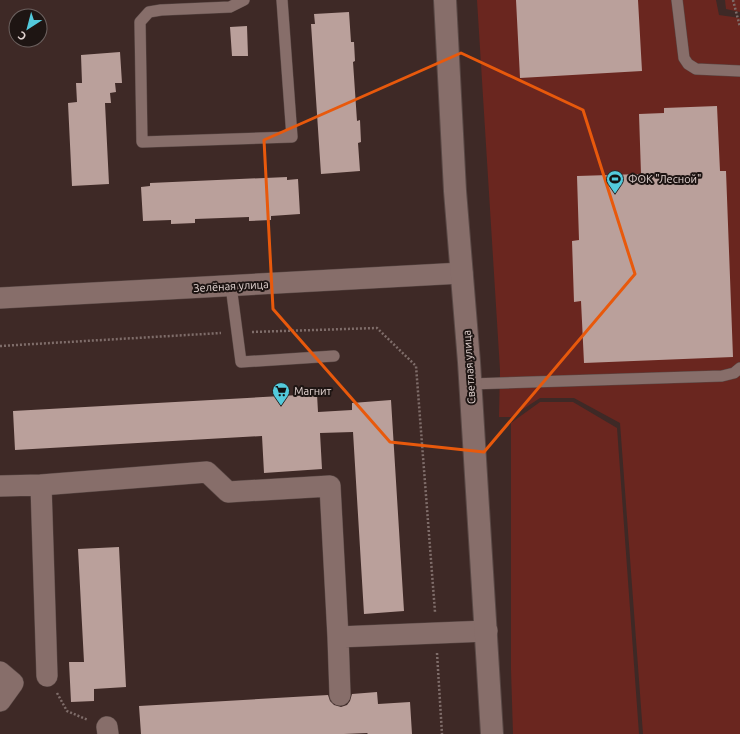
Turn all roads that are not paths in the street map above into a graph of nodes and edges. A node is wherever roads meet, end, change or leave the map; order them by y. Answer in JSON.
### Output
{"nodes":[{"id":1,"x":244,"y":0,"type":"edge"},
{"id":2,"x":282,"y":0,"type":"edge"},
{"id":3,"x":445,"y":0,"type":"edge"},
{"id":4,"x":677,"y":0,"type":"edge"},
{"id":5,"x":740,"y":71,"type":"edge"},
{"id":6,"x":462,"y":273,"type":"junction"},
{"id":7,"x":231,"y":286,"type":"junction"},
{"id":8,"x":0,"y":298,"type":"edge"},
{"id":9,"x":334,"y":356,"type":"dead end"},
{"id":10,"x":740,"y":368,"type":"edge"},
{"id":11,"x":470,"y":384,"type":"junction"},
{"id":12,"x":41,"y":485,"type":"junction"},
{"id":13,"x":0,"y":486,"type":"edge"},
{"id":14,"x":487,"y":631,"type":"junction"},
{"id":15,"x":338,"y":637,"type":"junction"},
{"id":16,"x":0,"y":672,"type":"edge"},
{"id":17,"x":47,"y":676,"type":"road end"},
{"id":18,"x":340,"y":695,"type":"dead end"},
{"id":19,"x":0,"y":701,"type":"edge"},
{"id":20,"x":492,"y":734,"type":"edge"}],
"edges":[{"from":1,"to":2,"type":"lane"},
{"from":3,"to":6,"type":"street","name":"Светлая улица"},
{"from":4,"to":5,"type":"lane"},
{"from":6,"to":7,"type":"street","name":"Зелёная улица"},
{"from":6,"to":11,"type":"street","name":"Светлая улица"},
{"from":7,"to":8,"type":"street","name":"Зелёная улица"},
{"from":7,"to":9,"type":"lane"},
{"from":10,"to":11,"type":"lane"},
{"from":11,"to":14,"type":"street","name":"Светлая улица"},
{"from":12,"to":13,"type":"street"},
{"from":12,"to":15,"type":"street"},
{"from":12,"to":17,"type":"street"},
{"from":14,"to":15,"type":"street"},
{"from":14,"to":20,"type":"street","name":"Светлая улица"},
{"from":15,"to":18,"type":"street"},
{"from":16,"to":19,"type":"street"}]}
